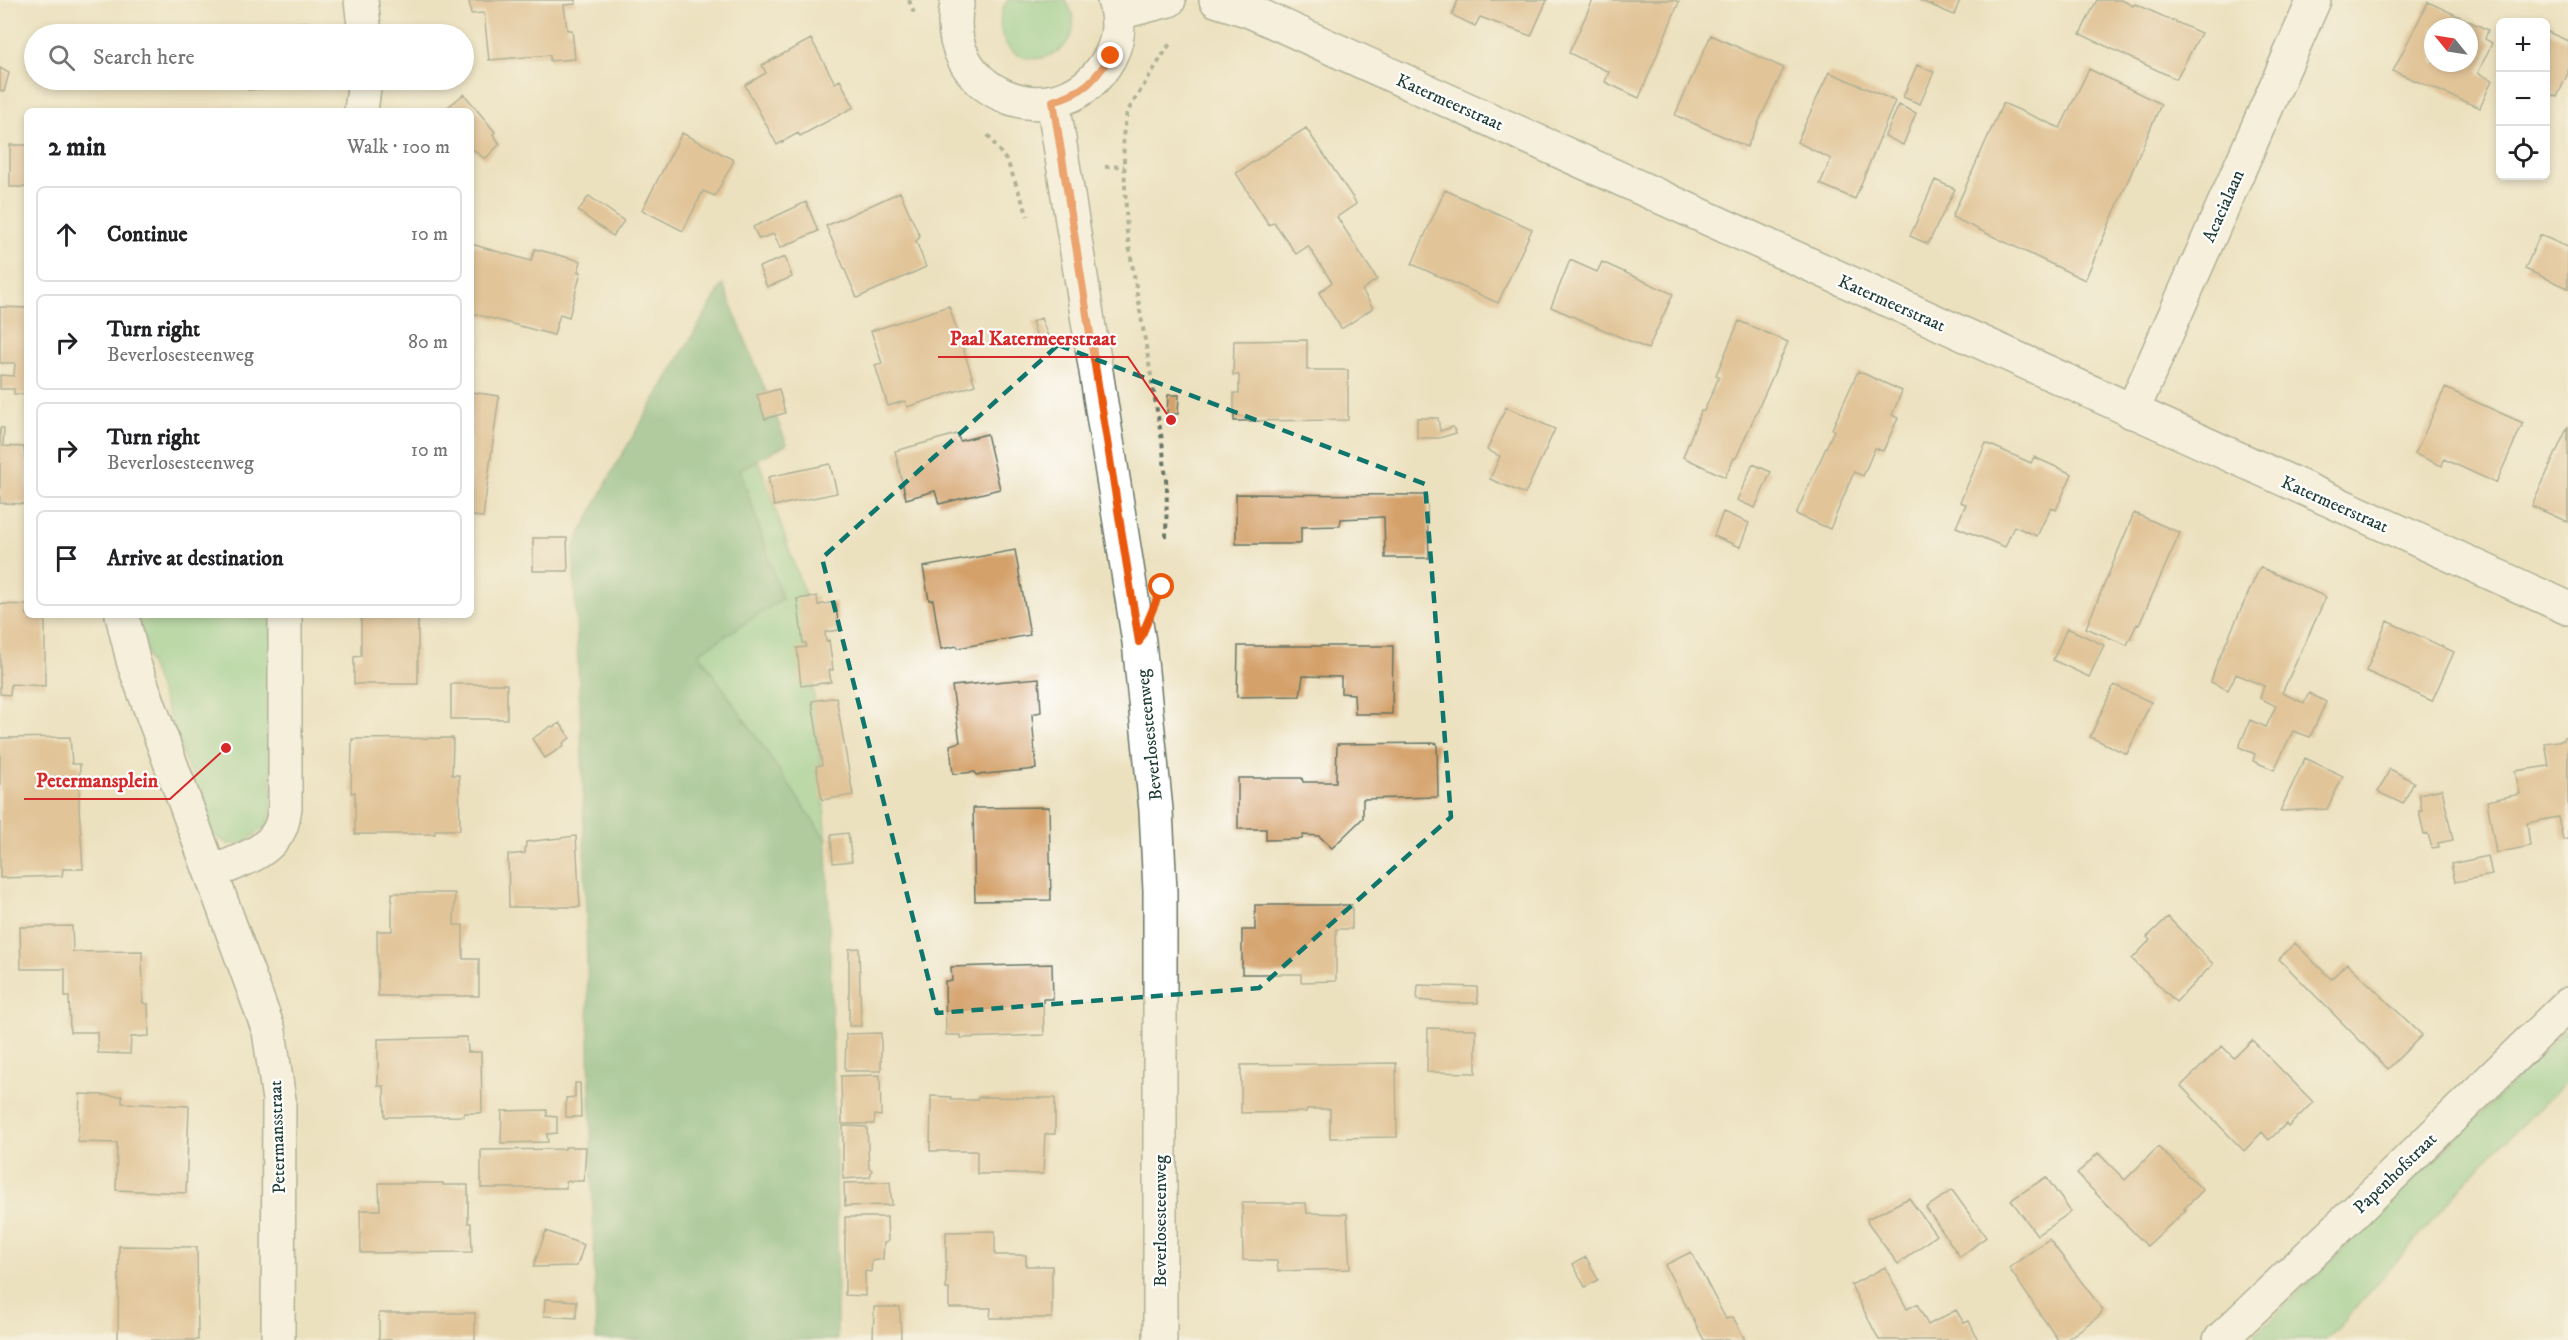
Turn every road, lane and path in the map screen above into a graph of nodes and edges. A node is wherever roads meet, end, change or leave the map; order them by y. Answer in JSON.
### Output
{"nodes":[{"id":1,"x":362,"y":0,"type":"edge"},
{"id":2,"x":909,"y":0,"type":"edge"},
{"id":3,"x":958,"y":0,"type":"edge"},
{"id":4,"x":1169,"y":0,"type":"edge"},
{"id":5,"x":1216,"y":0,"type":"edge"},
{"id":6,"x":2314,"y":0,"type":"edge"},
{"id":7,"x":1116,"y":6,"type":"edge"},
{"id":8,"x":364,"y":24,"type":"edge"},
{"id":9,"x":917,"y":25,"type":"dead end"},
{"id":10,"x":1172,"y":39,"type":"dead end"},
{"id":11,"x":364,"y":90,"type":"edge"},
{"id":12,"x":1053,"y":101,"type":"junction"},
{"id":13,"x":361,"y":108,"type":"edge"},
{"id":14,"x":981,"y":129,"type":"dead end"},
{"id":15,"x":1028,"y":217,"type":"dead end"},
{"id":16,"x":2132,"y":412,"type":"junction"},
{"id":17,"x":1165,"y":540,"type":"dead end"},
{"id":18,"x":2568,"y":608,"type":"edge"},
{"id":19,"x":123,"y":618,"type":"edge"},
{"id":20,"x":285,"y":618,"type":"edge"},
{"id":21,"x":211,"y":873,"type":"junction"},
{"id":22,"x":2568,"y":1004,"type":"edge"},
{"id":23,"x":278,"y":1340,"type":"edge"},
{"id":24,"x":1160,"y":1340,"type":"edge"},
{"id":25,"x":2220,"y":1340,"type":"edge"}],
"edges":[{"from":1,"to":8,"type":"street"},
{"from":2,"to":9,"type":"path"},
{"from":3,"to":12,"type":"street"},
{"from":4,"to":7,"type":"street"},
{"from":5,"to":16,"type":"street","name":"Katermeerstraat"},
{"from":6,"to":16,"type":"street","name":"Acacialaan"},
{"from":7,"to":12,"type":"street"},
{"from":10,"to":17,"type":"path"},
{"from":11,"to":13,"type":"street"},
{"from":12,"to":24,"type":"street","name":"Beverlosesteenweg"},
{"from":14,"to":15,"type":"path"},
{"from":16,"to":18,"type":"street","name":"Katermeerstraat"},
{"from":19,"to":21,"type":"street","name":"Petermansstraat"},
{"from":20,"to":21,"type":"street"},
{"from":21,"to":23,"type":"street","name":"Petermansstraat"},
{"from":22,"to":25,"type":"street","name":"Papenhofstraat"}]}
